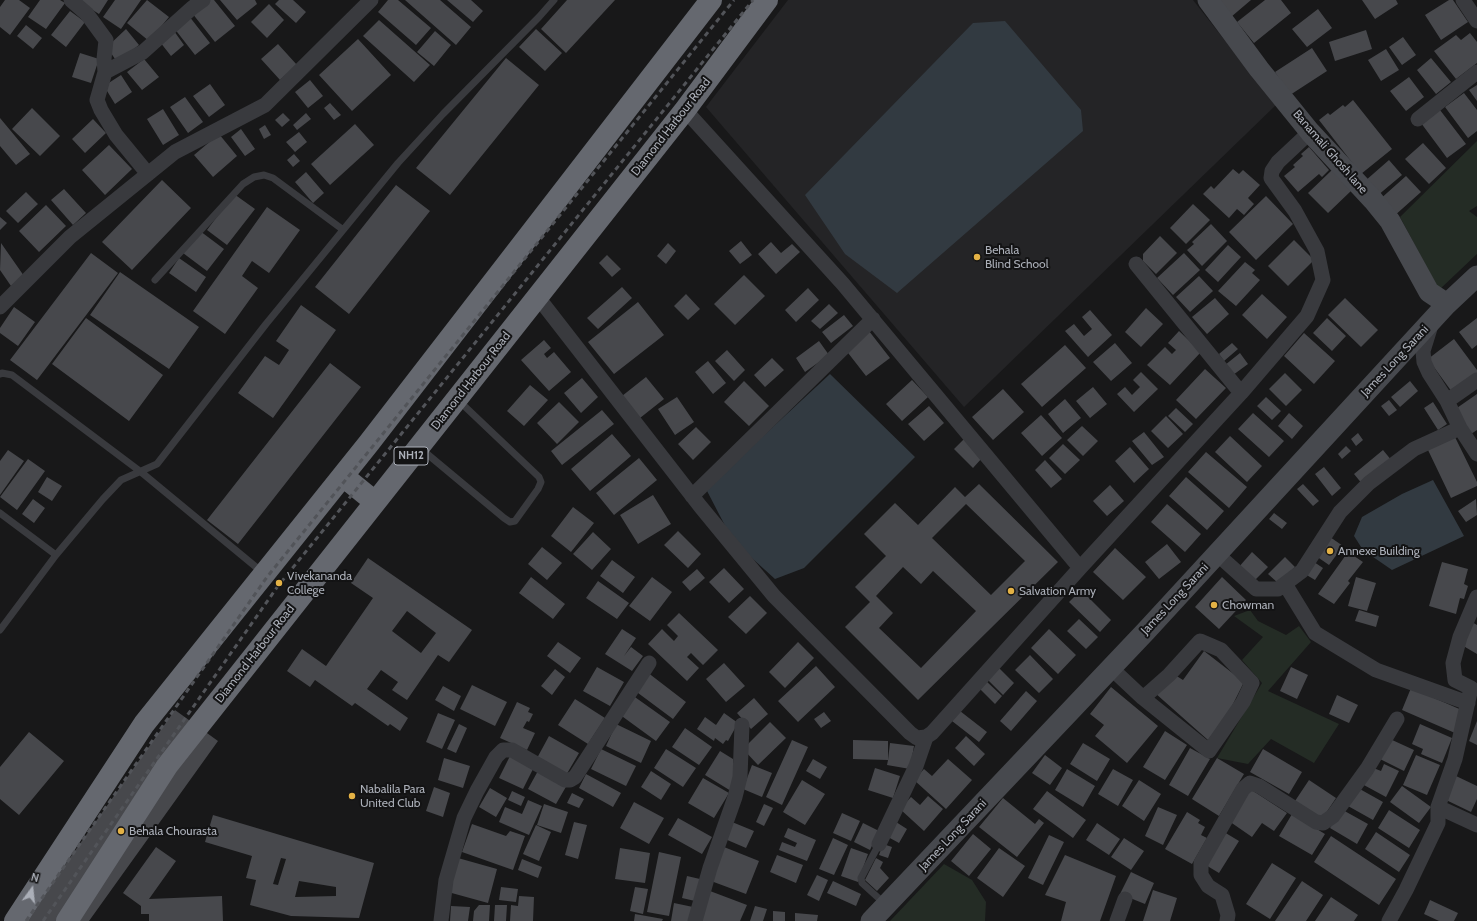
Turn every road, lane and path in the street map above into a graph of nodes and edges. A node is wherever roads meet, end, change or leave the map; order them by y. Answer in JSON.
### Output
{"nodes":[{"id":1,"x":71,"y":0,"type":"edge"},
{"id":2,"x":203,"y":0,"type":"edge"},
{"id":3,"x":371,"y":0,"type":"edge"},
{"id":4,"x":554,"y":0,"type":"edge"},
{"id":5,"x":711,"y":0,"type":"edge"},
{"id":6,"x":767,"y":0,"type":"edge"},
{"id":7,"x":1208,"y":0,"type":"edge"},
{"id":8,"x":1462,"y":0,"type":"edge"},
{"id":9,"x":1477,"y":21,"type":"edge"},
{"id":10,"x":105,"y":72,"type":"junction"},
{"id":11,"x":1477,"y":72,"type":"edge"},
{"id":12,"x":685,"y":110,"type":"junction"},
{"id":13,"x":1418,"y":119,"type":"dead end"},
{"id":14,"x":1310,"y":132,"type":"junction"},
{"id":15,"x":148,"y":174,"type":"junction"},
{"id":16,"x":342,"y":229,"type":"junction"},
{"id":17,"x":1136,"y":264,"type":"dead end"},
{"id":18,"x":1477,"y":276,"type":"edge"},
{"id":19,"x":155,"y":280,"type":"dead end"},
{"id":20,"x":537,"y":296,"type":"junction"},
{"id":21,"x":1448,"y":304,"type":"junction"},
{"id":22,"x":0,"y":307,"type":"edge"},
{"id":23,"x":873,"y":319,"type":"junction"},
{"id":24,"x":1432,"y":320,"type":"junction"},
{"id":25,"x":0,"y":374,"type":"edge"},
{"id":26,"x":1477,"y":380,"type":"edge"},
{"id":27,"x":1241,"y":393,"type":"junction"},
{"id":28,"x":456,"y":399,"type":"junction"},
{"id":29,"x":1447,"y":401,"type":"junction"},
{"id":30,"x":1460,"y":428,"type":"junction"},
{"id":31,"x":419,"y":447,"type":"junction"},
{"id":32,"x":1477,"y":454,"type":"edge"},
{"id":33,"x":141,"y":472,"type":"junction"},
{"id":34,"x":343,"y":476,"type":"junction"},
{"id":35,"x":692,"y":496,"type":"junction"},
{"id":36,"x":375,"y":502,"type":"junction"},
{"id":37,"x":0,"y":513,"type":"edge"},
{"id":38,"x":1217,"y":554,"type":"junction"},
{"id":39,"x":56,"y":555,"type":"junction"},
{"id":40,"x":1080,"y":568,"type":"junction"},
{"id":41,"x":264,"y":574,"type":"junction"},
{"id":42,"x":1285,"y":584,"type":"junction"},
{"id":43,"x":1477,"y":597,"type":"edge"},
{"id":44,"x":0,"y":630,"type":"edge"},
{"id":45,"x":648,"y":663,"type":"dead end"},
{"id":46,"x":1111,"y":668,"type":"junction"},
{"id":47,"x":1474,"y":690,"type":"edge"},
{"id":48,"x":1143,"y":698,"type":"junction"},
{"id":49,"x":1468,"y":703,"type":"junction"},
{"id":50,"x":1397,"y":719,"type":"dead end"},
{"id":51,"x":742,"y":725,"type":"dead end"},
{"id":52,"x":926,"y":737,"type":"junction"},
{"id":53,"x":1438,"y":807,"type":"junction"},
{"id":54,"x":1477,"y":825,"type":"edge"},
{"id":55,"x":879,"y":844,"type":"joint"},
{"id":56,"x":1125,"y":899,"type":"dead end"},
{"id":57,"x":886,"y":905,"type":"junction"},
{"id":58,"x":15,"y":921,"type":"edge"},
{"id":59,"x":67,"y":921,"type":"edge"},
{"id":60,"x":441,"y":921,"type":"edge"},
{"id":61,"x":695,"y":921,"type":"edge"},
{"id":62,"x":871,"y":921,"type":"edge"},
{"id":63,"x":1117,"y":921,"type":"edge"},
{"id":64,"x":1227,"y":921,"type":"edge"},
{"id":65,"x":1389,"y":921,"type":"edge"}],
"edges":[{"from":1,"to":10,"type":"street"},
{"from":2,"to":10,"type":"street"},
{"from":3,"to":15,"type":"street"},
{"from":4,"to":16,"type":"lane"},
{"from":5,"to":34,"type":"highway"},
{"from":6,"to":12,"type":"highway","name":"Diamond Harbour Road","number":"NH12"},
{"from":7,"to":14,"type":"main road","name":"Banamali Ghosh lane"},
{"from":8,"to":9,"type":"street"},
{"from":10,"to":15,"type":"street"},
{"from":11,"to":13,"type":"street"},
{"from":12,"to":20,"type":"highway","name":"Diamond Harbour Road","number":"NH12"},
{"from":12,"to":23,"type":"street"},
{"from":14,"to":21,"type":"main road","name":"Banamali Ghosh lane"},
{"from":14,"to":27,"type":"street"},
{"from":15,"to":22,"type":"street"},
{"from":16,"to":19,"type":"lane"},
{"from":16,"to":33,"type":"lane"},
{"from":17,"to":27,"type":"street"},
{"from":18,"to":21,"type":"main road","name":"James Long Sarani"},
{"from":20,"to":28,"type":"highway","name":"Diamond Harbour Road","number":"NH12"},
{"from":20,"to":35,"type":"street"},
{"from":21,"to":24,"type":"main road","name":"James Long Sarani"},
{"from":23,"to":35,"type":"street"},
{"from":23,"to":40,"type":"street"},
{"from":24,"to":29,"type":"street"},
{"from":24,"to":38,"type":"main road","name":"James Long Sarani"},
{"from":25,"to":33,"type":"lane"},
{"from":26,"to":29,"type":"street"},
{"from":27,"to":40,"type":"street"},
{"from":28,"to":31,"type":"highway","name":"Diamond Harbour Road","number":"NH12"},
{"from":28,"to":31,"type":"lane"},
{"from":29,"to":30,"type":"street"},
{"from":30,"to":32,"type":"street"},
{"from":30,"to":42,"type":"street"},
{"from":31,"to":36,"type":"highway","name":"Diamond Harbour Road","number":"NH12"},
{"from":33,"to":39,"type":"lane"},
{"from":33,"to":41,"type":"lane"},
{"from":34,"to":36,"type":"highway"},
{"from":34,"to":41,"type":"highway"},
{"from":35,"to":52,"type":"street"},
{"from":36,"to":59,"type":"highway","name":"Diamond Harbour Road","number":"NH12"},
{"from":37,"to":39,"type":"lane"},
{"from":38,"to":42,"type":"street"},
{"from":38,"to":46,"type":"main road","name":"James Long Sarani"},
{"from":39,"to":44,"type":"lane"},
{"from":40,"to":52,"type":"street"},
{"from":41,"to":58,"type":"highway"},
{"from":42,"to":49,"type":"street"},
{"from":43,"to":47,"type":"street"},
{"from":45,"to":60,"type":"street"},
{"from":46,"to":48,"type":"street"},
{"from":46,"to":57,"type":"main road","name":"James Long Sarani"},
{"from":47,"to":49,"type":"street"},
{"from":48,"to":48,"type":"street"},
{"from":49,"to":53,"type":"street"},
{"from":50,"to":64,"type":"street"},
{"from":51,"to":61,"type":"street"},
{"from":52,"to":55,"type":"street"},
{"from":53,"to":54,"type":"street"},
{"from":53,"to":65,"type":"street"},
{"from":55,"to":57,"type":"lane"},
{"from":56,"to":63,"type":"street"},
{"from":57,"to":62,"type":"main road","name":"James Long Sarani"}]}
